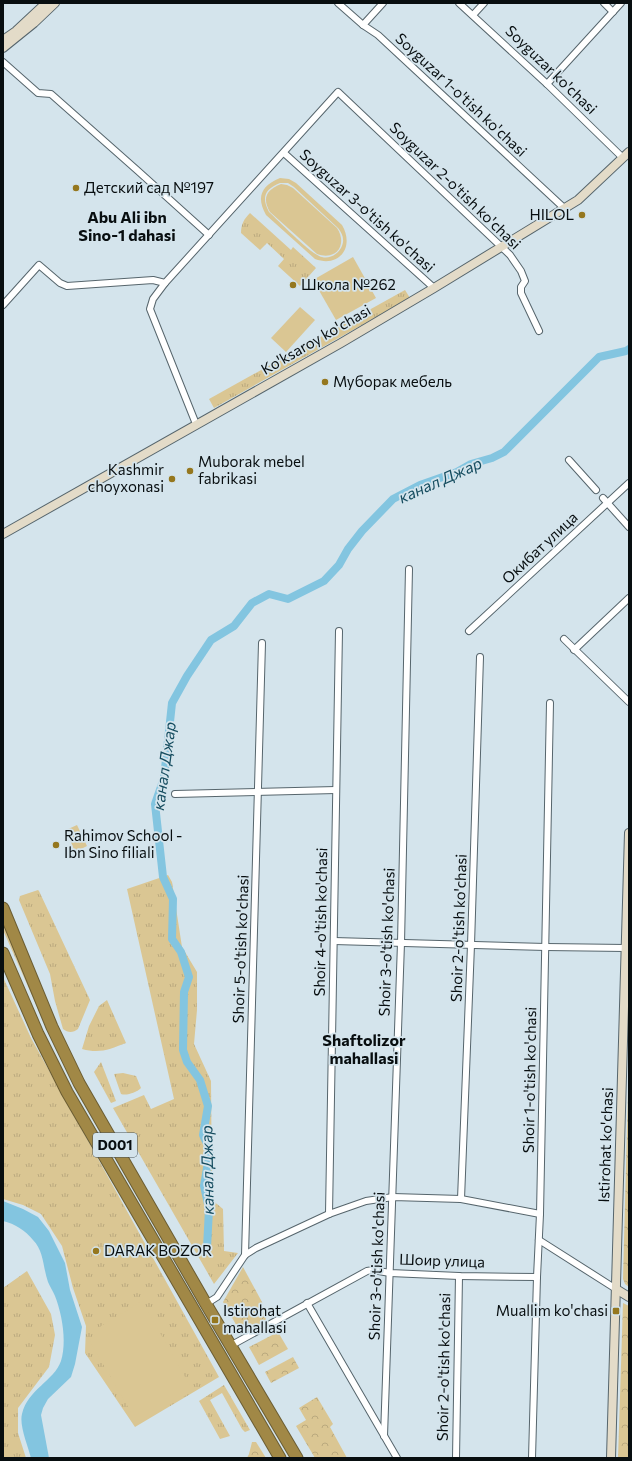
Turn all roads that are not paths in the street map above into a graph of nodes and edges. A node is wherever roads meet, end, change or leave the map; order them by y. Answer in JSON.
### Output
{"nodes":[{"id":1,"x":46,"y":3,"type":"edge"},
{"id":2,"x":56,"y":3,"type":"edge"},
{"id":3,"x":338,"y":3,"type":"edge"},
{"id":4,"x":384,"y":3,"type":"edge"},
{"id":5,"x":459,"y":3,"type":"edge"},
{"id":6,"x":484,"y":3,"type":"edge"},
{"id":7,"x":604,"y":3,"type":"edge"},
{"id":8,"x":621,"y":3,"type":"edge"},
{"id":9,"x":613,"y":12,"type":"junction"},
{"id":10,"x":473,"y":15,"type":"junction"},
{"id":11,"x":364,"y":25,"type":"junction"},
{"id":12,"x":3,"y":40,"type":"edge"},
{"id":13,"x":3,"y":48,"type":"edge"},
{"id":14,"x":3,"y":62,"type":"edge"},
{"id":15,"x":547,"y":84,"type":"junction"},
{"id":16,"x":284,"y":153,"type":"junction"},
{"id":17,"x":627,"y":154,"type":"edge"},
{"id":18,"x":564,"y":208,"type":"junction"},
{"id":19,"x":209,"y":235,"type":"junction"},
{"id":20,"x":502,"y":246,"type":"junction"},
{"id":21,"x":165,"y":284,"type":"junction"},
{"id":22,"x":434,"y":288,"type":"junction"},
{"id":23,"x":3,"y":305,"type":"edge"},
{"id":24,"x":539,"y":331,"type":"dead end"},
{"id":25,"x":196,"y":424,"type":"junction"},
{"id":26,"x":569,"y":460,"type":"dead end"},
{"id":27,"x":629,"y":483,"type":"edge"},
{"id":28,"x":596,"y":490,"type":"dead end"},
{"id":29,"x":606,"y":500,"type":"junction"},
{"id":30,"x":629,"y":527,"type":"edge"},
{"id":31,"x":3,"y":534,"type":"edge"},
{"id":32,"x":409,"y":569,"type":"dead end"},
{"id":33,"x":629,"y":598,"type":"edge"},
{"id":34,"x":339,"y":631,"type":"dead end"},
{"id":35,"x":469,"y":632,"type":"dead end"},
{"id":36,"x":564,"y":640,"type":"dead end"},
{"id":37,"x":262,"y":643,"type":"dead end"},
{"id":38,"x":574,"y":650,"type":"junction"},
{"id":39,"x":480,"y":657,"type":"dead end"},
{"id":40,"x":629,"y":702,"type":"edge"},
{"id":41,"x":550,"y":703,"type":"dead end"},
{"id":42,"x":336,"y":790,"type":"junction"},
{"id":43,"x":259,"y":792,"type":"junction"},
{"id":44,"x":175,"y":794,"type":"dead end"},
{"id":45,"x":629,"y":833,"type":"edge"},
{"id":46,"x":629,"y":837,"type":"edge"},
{"id":47,"x":3,"y":908,"type":"edge"},
{"id":48,"x":334,"y":941,"type":"junction"},
{"id":49,"x":401,"y":943,"type":"junction"},
{"id":50,"x":472,"y":945,"type":"junction"},
{"id":51,"x":546,"y":947,"type":"junction"},
{"id":52,"x":627,"y":948,"type":"edge"},
{"id":53,"x":3,"y":953,"type":"edge"},
{"id":54,"x":52,"y":1027,"type":"junction"},
{"id":55,"x":38,"y":1034,"type":"junction"},
{"id":56,"x":393,"y":1196,"type":"junction"},
{"id":57,"x":461,"y":1199,"type":"junction"},
{"id":58,"x":329,"y":1214,"type":"junction"},
{"id":59,"x":540,"y":1214,"type":"junction"},
{"id":60,"x":539,"y":1240,"type":"junction"},
{"id":61,"x":245,"y":1255,"type":"junction"},
{"id":62,"x":390,"y":1273,"type":"junction"},
{"id":63,"x":459,"y":1276,"type":"junction"},
{"id":64,"x":537,"y":1277,"type":"junction"},
{"id":65,"x":616,"y":1289,"type":"junction"},
{"id":66,"x":629,"y":1297,"type":"edge"},
{"id":67,"x":307,"y":1303,"type":"junction"},
{"id":68,"x":206,"y":1304,"type":"junction"},
{"id":69,"x":230,"y":1346,"type":"junction"},
{"id":70,"x":384,"y":1436,"type":"junction"},
{"id":71,"x":280,"y":1458,"type":"edge"},
{"id":72,"x":297,"y":1458,"type":"edge"},
{"id":73,"x":397,"y":1458,"type":"edge"},
{"id":74,"x":456,"y":1458,"type":"edge"},
{"id":75,"x":532,"y":1458,"type":"edge"},
{"id":76,"x":612,"y":1458,"type":"edge"}],
"edges":[{"from":1,"to":12,"type":"main road"},
{"from":2,"to":13,"type":"main road"},
{"from":3,"to":11,"type":"street","name":"Soyguzar 1-o'tish ko'chasi"},
{"from":4,"to":11,"type":"street"},
{"from":5,"to":10,"type":"street","name":"Soyguzar ko'chasi"},
{"from":6,"to":10,"type":"street"},
{"from":7,"to":9,"type":"street"},
{"from":8,"to":9,"type":"street"},
{"from":9,"to":15,"type":"street"},
{"from":10,"to":15,"type":"street","name":"Soyguzar ko'chasi"},
{"from":11,"to":18,"type":"street","name":"Soyguzar 1-o'tish ko'chasi"},
{"from":14,"to":19,"type":"street"},
{"from":15,"to":17,"type":"street","name":"Soyguzar ko'chasi"},
{"from":16,"to":19,"type":"street"},
{"from":16,"to":20,"type":"street","name":"Soyguzar 2-o'tish ko'chasi"},
{"from":16,"to":22,"type":"street","name":"Soyguzar 3-o'tish ko'chasi"},
{"from":17,"to":18,"type":"main road","name":"Ko'ksaroy ko'chasi"},
{"from":18,"to":20,"type":"main road","name":"Ko'ksaroy ko'chasi"},
{"from":19,"to":21,"type":"street"},
{"from":20,"to":22,"type":"main road","name":"Ko'ksaroy ko'chasi"},
{"from":20,"to":24,"type":"street","name":"Soyguzar 2-o'tish ko'chasi"},
{"from":21,"to":23,"type":"street"},
{"from":21,"to":25,"type":"street"},
{"from":22,"to":25,"type":"main road","name":"Ko'ksaroy ko'chasi"},
{"from":25,"to":31,"type":"main road","name":"Ko'ksaroy ko'chasi"},
{"from":26,"to":28,"type":"street"},
{"from":27,"to":29,"type":"street","name":"Окибат улица"},
{"from":29,"to":30,"type":"street"},
{"from":29,"to":35,"type":"street","name":"Окибат улица"},
{"from":32,"to":49,"type":"street","name":"Shoir 3-o'tish ko'chasi"},
{"from":33,"to":38,"type":"street"},
{"from":34,"to":42,"type":"street","name":"Shoir 4-o'tish ko'chasi"},
{"from":36,"to":38,"type":"street"},
{"from":37,"to":43,"type":"street","name":"Shoir 5-o'tish ko'chasi"},
{"from":38,"to":40,"type":"street"},
{"from":39,"to":50,"type":"street","name":"Shoir 2-o'tish ko'chasi"},
{"from":41,"to":51,"type":"street","name":"Shoir 1-o'tish ko'chasi"},
{"from":42,"to":43,"type":"street"},
{"from":42,"to":48,"type":"street","name":"Shoir 4-o'tish ko'chasi"},
{"from":43,"to":44,"type":"street"},
{"from":43,"to":61,"type":"street","name":"Shoir 5-o'tish ko'chasi"},
{"from":45,"to":46,"type":"main road","name":"Istirohat ko'chasi"},
{"from":46,"to":52,"type":"main road","name":"Istirohat ko'chasi"},
{"from":47,"to":54,"type":"highway","number":"D001"},
{"from":48,"to":49,"type":"street"},
{"from":48,"to":58,"type":"street","name":"Shoir 4-o'tish ko'chasi"},
{"from":49,"to":50,"type":"street"},
{"from":49,"to":56,"type":"street","name":"Shoir 3-o'tish ko'chasi"},
{"from":50,"to":51,"type":"street"},
{"from":50,"to":57,"type":"street","name":"Shoir 2-o'tish ko'chasi"},
{"from":51,"to":52,"type":"street"},
{"from":51,"to":59,"type":"street","name":"Shoir 1-o'tish ko'chasi"},
{"from":52,"to":65,"type":"main road","name":"Istirohat ko'chasi"},
{"from":53,"to":55,"type":"highway","number":"D001"},
{"from":54,"to":55,"type":"highway"},
{"from":54,"to":68,"type":"highway","number":"D001"},
{"from":55,"to":71,"type":"highway","number":"D001"},
{"from":56,"to":57,"type":"street"},
{"from":56,"to":58,"type":"street"},
{"from":56,"to":62,"type":"street","name":"Shoir 3-o'tish ko'chasi"},
{"from":57,"to":59,"type":"street"},
{"from":58,"to":61,"type":"street"},
{"from":59,"to":60,"type":"street","name":"Shoir 1-o'tish ko'chasi"},
{"from":60,"to":64,"type":"street","name":"Shoir 1-o'tish ko'chasi"},
{"from":60,"to":65,"type":"street"},
{"from":61,"to":68,"type":"street"},
{"from":62,"to":63,"type":"street","name":"Шоир улица"},
{"from":62,"to":67,"type":"street","name":"Шоир улица"},
{"from":62,"to":70,"type":"street","name":"Shoir 3-o'tish ko'chasi"},
{"from":63,"to":64,"type":"street","name":"Шоир улица"},
{"from":63,"to":74,"type":"street","name":"Shoir 2-o'tish ko'chasi"},
{"from":64,"to":75,"type":"street","name":"Shoir 1-o'tish ko'chasi"},
{"from":65,"to":66,"type":"main road"},
{"from":65,"to":76,"type":"main road","name":"Istirohat ko'chasi"},
{"from":67,"to":69,"type":"street","name":"Шоир улица"},
{"from":67,"to":70,"type":"street"},
{"from":68,"to":69,"type":"highway","number":"D001"},
{"from":69,"to":72,"type":"highway","number":"D001"},
{"from":70,"to":73,"type":"street"}]}
